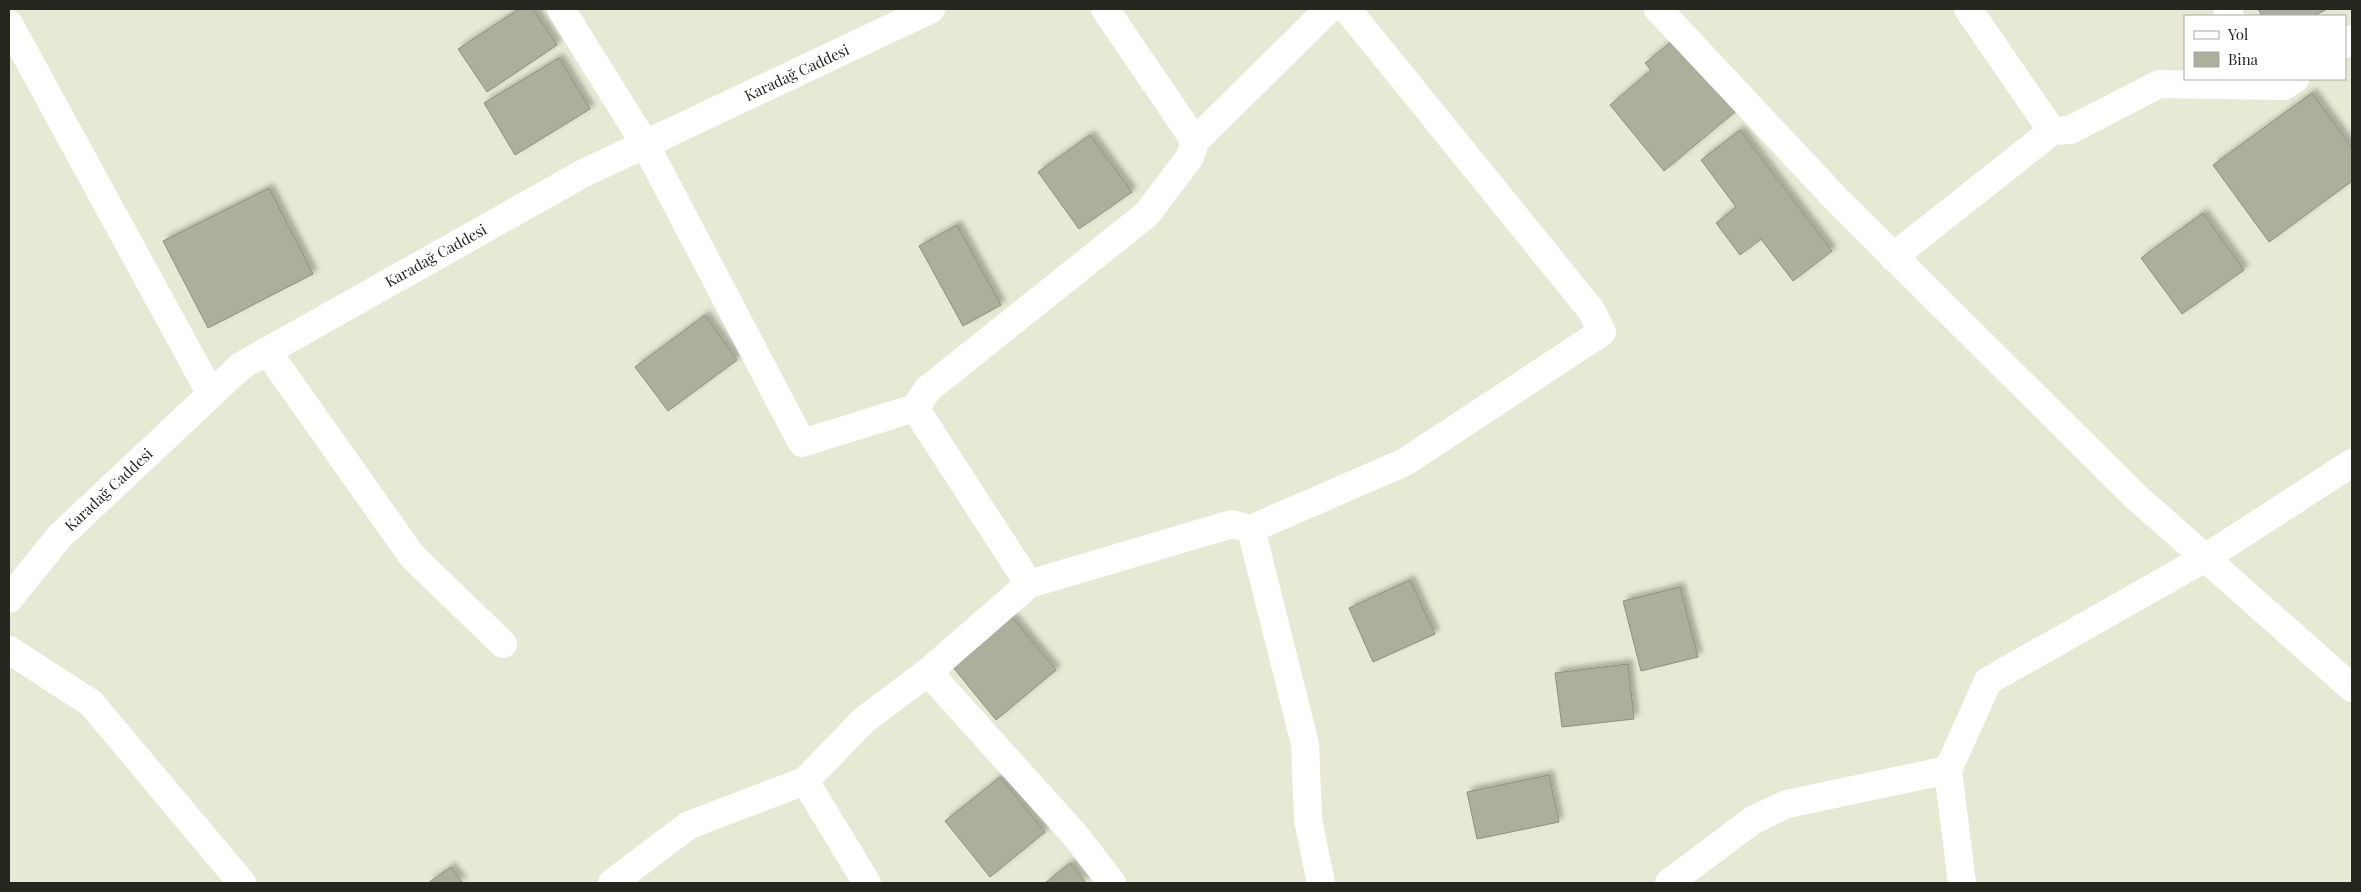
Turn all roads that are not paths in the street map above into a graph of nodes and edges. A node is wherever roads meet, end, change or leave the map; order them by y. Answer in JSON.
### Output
{"nodes":[{"id":1,"x":561,"y":9,"type":"edge"},
{"id":2,"x":931,"y":9,"type":"edge"},
{"id":3,"x":1105,"y":9,"type":"edge"},
{"id":4,"x":1329,"y":9,"type":"edge"},
{"id":5,"x":1347,"y":9,"type":"edge"},
{"id":6,"x":1658,"y":9,"type":"edge"},
{"id":7,"x":1968,"y":9,"type":"edge"},
{"id":8,"x":9,"y":24,"type":"edge"},
{"id":9,"x":2293,"y":80,"type":"edge"},
{"id":10,"x":2241,"y":81,"type":"edge"},
{"id":11,"x":2052,"y":131,"type":"junction"},
{"id":12,"x":1195,"y":141,"type":"junction"},
{"id":13,"x":645,"y":144,"type":"junction"},
{"id":14,"x":1893,"y":257,"type":"junction"},
{"id":15,"x":267,"y":351,"type":"junction"},
{"id":16,"x":211,"y":394,"type":"junction"},
{"id":17,"x":915,"y":408,"type":"junction"},
{"id":18,"x":2352,"y":463,"type":"edge"},
{"id":19,"x":1251,"y":529,"type":"junction"},
{"id":20,"x":2205,"y":558,"type":"junction"},
{"id":21,"x":1029,"y":584,"type":"junction"},
{"id":22,"x":9,"y":599,"type":"edge"},
{"id":23,"x":503,"y":644,"type":"dead end"},
{"id":24,"x":9,"y":650,"type":"edge"},
{"id":25,"x":928,"y":672,"type":"junction"},
{"id":26,"x":2352,"y":688,"type":"edge"},
{"id":27,"x":1948,"y":770,"type":"junction"},
{"id":28,"x":805,"y":781,"type":"junction"},
{"id":29,"x":242,"y":883,"type":"edge"},
{"id":30,"x":612,"y":883,"type":"edge"},
{"id":31,"x":867,"y":883,"type":"edge"},
{"id":32,"x":1112,"y":883,"type":"edge"},
{"id":33,"x":1321,"y":883,"type":"edge"},
{"id":34,"x":1669,"y":883,"type":"edge"},
{"id":35,"x":1962,"y":883,"type":"edge"}],
"edges":[{"from":1,"to":13,"type":"street"},
{"from":2,"to":13,"type":"street","name":"Karadağ Caddesi"},
{"from":3,"to":12,"type":"street"},
{"from":4,"to":12,"type":"street"},
{"from":5,"to":19,"type":"street"},
{"from":6,"to":14,"type":"street"},
{"from":7,"to":11,"type":"street"},
{"from":8,"to":16,"type":"street"},
{"from":9,"to":10,"type":"street"},
{"from":10,"to":11,"type":"street"},
{"from":11,"to":14,"type":"street"},
{"from":12,"to":17,"type":"street"},
{"from":13,"to":15,"type":"street","name":"Karadağ Caddesi"},
{"from":13,"to":17,"type":"street"},
{"from":14,"to":20,"type":"street"},
{"from":15,"to":16,"type":"street","name":"Karadağ Caddesi"},
{"from":15,"to":23,"type":"street"},
{"from":16,"to":22,"type":"street","name":"Karadağ Caddesi"},
{"from":17,"to":21,"type":"street"},
{"from":18,"to":20,"type":"street"},
{"from":19,"to":21,"type":"street"},
{"from":19,"to":33,"type":"street"},
{"from":20,"to":26,"type":"street"},
{"from":20,"to":27,"type":"street"},
{"from":21,"to":25,"type":"street"},
{"from":24,"to":29,"type":"street"},
{"from":25,"to":28,"type":"street"},
{"from":25,"to":32,"type":"street"},
{"from":27,"to":34,"type":"street"},
{"from":27,"to":35,"type":"street"},
{"from":28,"to":30,"type":"street"},
{"from":28,"to":31,"type":"street"}]}
